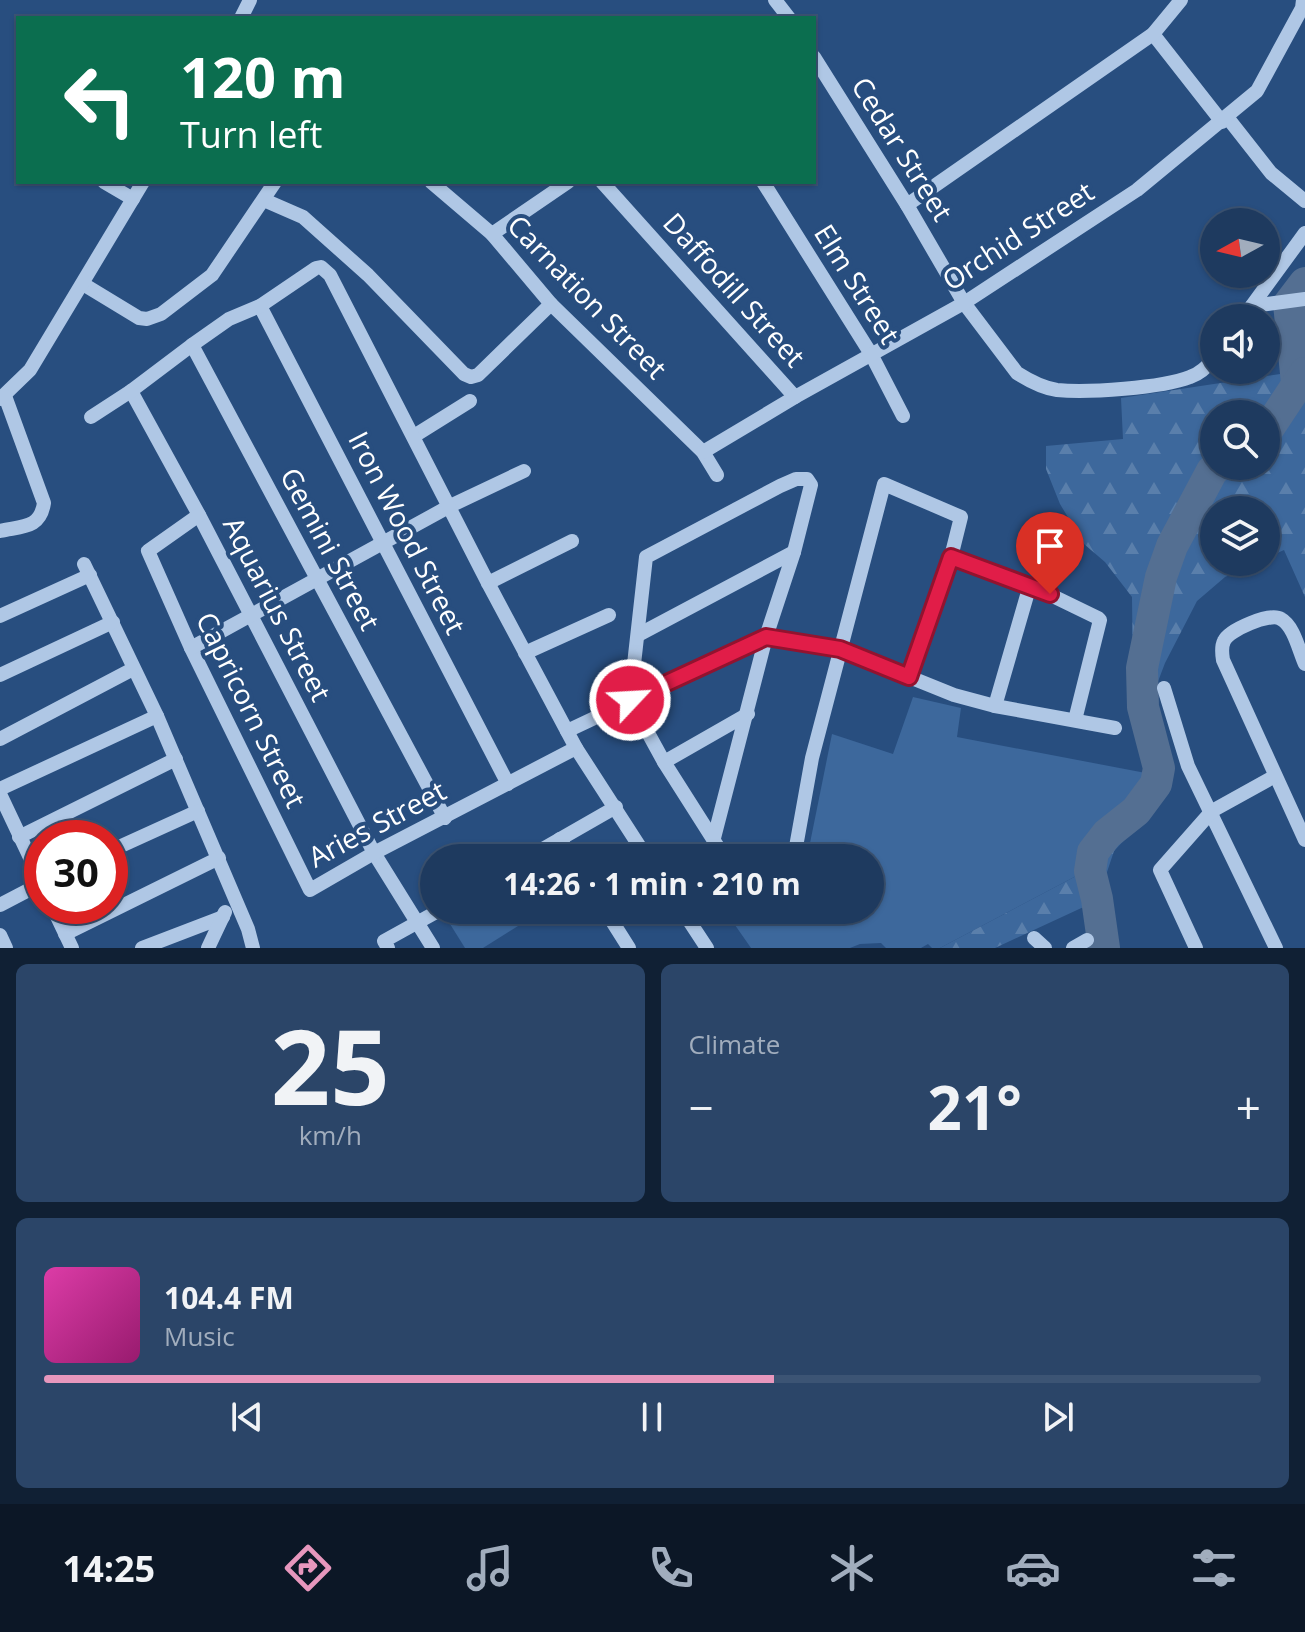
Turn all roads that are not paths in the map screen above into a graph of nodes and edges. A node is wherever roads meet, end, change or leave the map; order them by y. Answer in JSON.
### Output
{"nodes":[{"id":1,"x":775,"y":0,"type":"edge"},
{"id":2,"x":1181,"y":0,"type":"edge"},
{"id":3,"x":1303,"y":0,"type":"edge"},
{"id":4,"x":787,"y":16,"type":"edge"},
{"id":5,"x":1153,"y":34,"type":"junction"},
{"id":6,"x":816,"y":60,"type":"edge"},
{"id":7,"x":1224,"y":119,"type":"junction"},
{"id":8,"x":107,"y":184,"type":"edge"},
{"id":9,"x":142,"y":184,"type":"edge"},
{"id":10,"x":274,"y":184,"type":"edge"},
{"id":11,"x":433,"y":184,"type":"edge"},
{"id":12,"x":565,"y":184,"type":"edge"},
{"id":13,"x":604,"y":184,"type":"edge"},
{"id":14,"x":764,"y":184,"type":"edge"},
{"id":15,"x":133,"y":199,"type":"junction"},
{"id":16,"x":264,"y":200,"type":"junction"},
{"id":17,"x":1305,"y":201,"type":"edge"},
{"id":18,"x":907,"y":205,"type":"junction"},
{"id":19,"x":1305,"y":233,"type":"edge"},
{"id":20,"x":492,"y":234,"type":"junction"},
{"id":21,"x":83,"y":284,"type":"junction"},
{"id":22,"x":1303,"y":299,"type":"edge"},
{"id":23,"x":964,"y":303,"type":"junction"},
{"id":24,"x":551,"y":304,"type":"junction"},
{"id":25,"x":1254,"y":304,"type":"edge"},
{"id":26,"x":1268,"y":304,"type":"edge"},
{"id":27,"x":260,"y":306,"type":"junction"},
{"id":28,"x":192,"y":345,"type":"junction"},
{"id":29,"x":871,"y":354,"type":"junction"},
{"id":30,"x":1200,"y":371,"type":"edge"},
{"id":31,"x":131,"y":391,"type":"junction"},
{"id":32,"x":795,"y":397,"type":"junction"},
{"id":33,"x":3,"y":398,"type":"edge"},
{"id":34,"x":470,"y":401,"type":"dead end"},
{"id":35,"x":903,"y":416,"type":"dead end"},
{"id":36,"x":91,"y":417,"type":"dead end"},
{"id":37,"x":414,"y":436,"type":"junction"},
{"id":38,"x":703,"y":452,"type":"junction"},
{"id":39,"x":524,"y":471,"type":"dead end"},
{"id":40,"x":717,"y":475,"type":"dead end"},
{"id":41,"x":450,"y":506,"type":"junction"},
{"id":42,"x":199,"y":515,"type":"junction"},
{"id":43,"x":0,"y":531,"type":"edge"},
{"id":44,"x":572,"y":541,"type":"dead end"},
{"id":45,"x":383,"y":543,"type":"junction"},
{"id":46,"x":794,"y":552,"type":"junction"},
{"id":47,"x":951,"y":557,"type":"junction"},
{"id":48,"x":316,"y":578,"type":"junction"},
{"id":49,"x":488,"y":583,"type":"junction"},
{"id":50,"x":1030,"y":585,"type":"junction"},
{"id":51,"x":251,"y":614,"type":"junction"},
{"id":52,"x":609,"y":615,"type":"dead end"},
{"id":53,"x":0,"y":616,"type":"edge"},
{"id":54,"x":113,"y":622,"type":"junction"},
{"id":55,"x":638,"y":635,"type":"junction"},
{"id":56,"x":766,"y":637,"type":"junction"},
{"id":57,"x":191,"y":648,"type":"junction"},
{"id":58,"x":840,"y":649,"type":"junction"},
{"id":59,"x":525,"y":653,"type":"junction"},
{"id":60,"x":1305,"y":664,"type":"edge"},
{"id":61,"x":133,"y":669,"type":"junction"},
{"id":62,"x":0,"y":675,"type":"edge"},
{"id":63,"x":909,"y":677,"type":"junction"},
{"id":64,"x":1164,"y":688,"type":"dead end"},
{"id":65,"x":630,"y":700,"type":"junction"},
{"id":66,"x":995,"y":706,"type":"junction"},
{"id":67,"x":748,"y":714,"type":"junction"},
{"id":68,"x":157,"y":716,"type":"junction"},
{"id":69,"x":1075,"y":720,"type":"junction"},
{"id":70,"x":1115,"y":728,"type":"dead end"},
{"id":71,"x":567,"y":731,"type":"junction"},
{"id":72,"x":0,"y":739,"type":"edge"},
{"id":73,"x":576,"y":748,"type":"junction"},
{"id":74,"x":176,"y":759,"type":"junction"},
{"id":75,"x":664,"y":762,"type":"junction"},
{"id":76,"x":1275,"y":776,"type":"junction"},
{"id":77,"x":508,"y":784,"type":"junction"},
{"id":78,"x":0,"y":792,"type":"edge"},
{"id":79,"x":616,"y":807,"type":"junction"},
{"id":80,"x":198,"y":811,"type":"junction"},
{"id":81,"x":1212,"y":811,"type":"junction"},
{"id":82,"x":445,"y":818,"type":"junction"},
{"id":83,"x":1304,"y":835,"type":"edge"},
{"id":84,"x":19,"y":837,"type":"junction"},
{"id":85,"x":714,"y":838,"type":"junction"},
{"id":86,"x":560,"y":839,"type":"junction"},
{"id":87,"x":128,"y":843,"type":"edge"},
{"id":88,"x":551,"y":844,"type":"edge"},
{"id":89,"x":563,"y":844,"type":"edge"},
{"id":90,"x":638,"y":844,"type":"edge"},
{"id":91,"x":717,"y":844,"type":"edge"},
{"id":92,"x":797,"y":844,"type":"edge"},
{"id":93,"x":24,"y":847,"type":"edge"},
{"id":94,"x":374,"y":853,"type":"junction"},
{"id":95,"x":219,"y":858,"type":"junction"},
{"id":96,"x":310,"y":890,"type":"joint"},
{"id":97,"x":24,"y":892,"type":"edge"},
{"id":98,"x":231,"y":892,"type":"junction"},
{"id":99,"x":0,"y":905,"type":"edge"},
{"id":100,"x":223,"y":917,"type":"junction"},
{"id":101,"x":420,"y":922,"type":"edge"},
{"id":102,"x":417,"y":924,"type":"junction"},
{"id":103,"x":614,"y":924,"type":"edge"},
{"id":104,"x":691,"y":924,"type":"edge"},
{"id":105,"x":0,"y":935,"type":"edge"},
{"id":106,"x":1087,"y":940,"type":"dead end"},
{"id":107,"x":68,"y":941,"type":"edge"},
{"id":108,"x":386,"y":945,"type":"edge"},
{"id":109,"x":6,"y":948,"type":"edge"},
{"id":110,"x":142,"y":948,"type":"edge"},
{"id":111,"x":208,"y":948,"type":"edge"},
{"id":112,"x":253,"y":948,"type":"edge"},
{"id":113,"x":433,"y":948,"type":"edge"},
{"id":114,"x":629,"y":948,"type":"edge"},
{"id":115,"x":707,"y":948,"type":"edge"},
{"id":116,"x":1073,"y":948,"type":"edge"},
{"id":117,"x":1196,"y":948,"type":"edge"},
{"id":118,"x":1276,"y":948,"type":"edge"}],
"edges":[{"from":1,"to":4,"type":"street"},
{"from":2,"to":5,"type":"street"},
{"from":3,"to":7,"type":"street","name":"Orchid Street"},
{"from":5,"to":7,"type":"street"},
{"from":5,"to":18,"type":"street"},
{"from":6,"to":18,"type":"street","name":"Cedar Street"},
{"from":7,"to":17,"type":"street"},
{"from":7,"to":23,"type":"street","name":"Orchid Street"},
{"from":8,"to":15,"type":"street"},
{"from":9,"to":15,"type":"street"},
{"from":10,"to":16,"type":"street"},
{"from":11,"to":20,"type":"street","name":"Carnation Street"},
{"from":12,"to":20,"type":"street"},
{"from":13,"to":32,"type":"street","name":"Daffodill Street"},
{"from":14,"to":29,"type":"street","name":"Elm Street"},
{"from":15,"to":21,"type":"street"},
{"from":16,"to":21,"type":"street"},
{"from":16,"to":24,"type":"street"},
{"from":18,"to":23,"type":"street","name":"Cedar Street"},
{"from":19,"to":25,"type":"street"},
{"from":20,"to":24,"type":"street","name":"Carnation Street"},
{"from":21,"to":33,"type":"street"},
{"from":22,"to":26,"type":"street"},
{"from":23,"to":29,"type":"street","name":"Orchid Street"},
{"from":23,"to":30,"type":"street","name":"Cedar Street"},
{"from":24,"to":38,"type":"street","name":"Carnation Street"},
{"from":27,"to":28,"type":"street"},
{"from":27,"to":37,"type":"street"},
{"from":27,"to":45,"type":"street","name":"Iron Wood Street"},
{"from":28,"to":31,"type":"street"},
{"from":28,"to":48,"type":"street","name":"Gemini Street"},
{"from":29,"to":32,"type":"street","name":"Orchid Street"},
{"from":29,"to":35,"type":"street","name":"Elm Street"},
{"from":31,"to":36,"type":"street"},
{"from":31,"to":42,"type":"street","name":"Aquarius Street"},
{"from":32,"to":38,"type":"street","name":"Orchid Street"},
{"from":33,"to":43,"type":"street"},
{"from":34,"to":37,"type":"street"},
{"from":37,"to":41,"type":"street"},
{"from":38,"to":40,"type":"street","name":"Carnation Street"},
{"from":39,"to":41,"type":"street"},
{"from":41,"to":45,"type":"street"},
{"from":41,"to":49,"type":"street"},
{"from":42,"to":51,"type":"street","name":"Aquarius Street"},
{"from":42,"to":57,"type":"street","name":"Capricorn Street"},
{"from":44,"to":49,"type":"street"},
{"from":45,"to":48,"type":"street"},
{"from":45,"to":77,"type":"street","name":"Iron Wood Street"},
{"from":46,"to":55,"type":"street"},
{"from":46,"to":55,"type":"street"},
{"from":46,"to":56,"type":"street"},
{"from":47,"to":50,"type":"street"},
{"from":47,"to":58,"type":"street"},
{"from":47,"to":63,"type":"street"},
{"from":48,"to":51,"type":"street"},
{"from":48,"to":82,"type":"street","name":"Gemini Street"},
{"from":49,"to":59,"type":"street"},
{"from":50,"to":66,"type":"street"},
{"from":50,"to":69,"type":"street"},
{"from":51,"to":57,"type":"street"},
{"from":51,"to":94,"type":"street","name":"Aquarius Street"},
{"from":52,"to":59,"type":"street"},
{"from":53,"to":54,"type":"street"},
{"from":54,"to":61,"type":"street"},
{"from":54,"to":62,"type":"street"},
{"from":55,"to":65,"type":"street"},
{"from":56,"to":58,"type":"street"},
{"from":56,"to":65,"type":"street"},
{"from":56,"to":67,"type":"street"},
{"from":57,"to":96,"type":"street","name":"Capricorn Street"},
{"from":58,"to":63,"type":"street"},
{"from":58,"to":92,"type":"street"},
{"from":59,"to":71,"type":"street"},
{"from":60,"to":76,"type":"street"},
{"from":61,"to":68,"type":"street"},
{"from":61,"to":72,"type":"street"},
{"from":63,"to":66,"type":"street"},
{"from":64,"to":81,"type":"street"},
{"from":65,"to":71,"type":"street"},
{"from":65,"to":75,"type":"street"},
{"from":66,"to":69,"type":"street"},
{"from":67,"to":75,"type":"street"},
{"from":67,"to":85,"type":"street"},
{"from":68,"to":74,"type":"street"},
{"from":68,"to":78,"type":"street"},
{"from":69,"to":70,"type":"street"},
{"from":71,"to":73,"type":"street"},
{"from":73,"to":77,"type":"street","name":"Aries Street"},
{"from":73,"to":79,"type":"street"},
{"from":74,"to":80,"type":"street"},
{"from":74,"to":84,"type":"street"},
{"from":75,"to":85,"type":"street"},
{"from":76,"to":81,"type":"street"},
{"from":76,"to":83,"type":"street"},
{"from":77,"to":82,"type":"street","name":"Aries Street"},
{"from":78,"to":84,"type":"street"},
{"from":79,"to":86,"type":"street"},
{"from":79,"to":90,"type":"street"},
{"from":80,"to":87,"type":"street"},
{"from":80,"to":95,"type":"street"},
{"from":81,"to":117,"type":"street"},
{"from":81,"to":118,"type":"street"},
{"from":82,"to":94,"type":"street","name":"Aries Street"},
{"from":84,"to":93,"type":"street"},
{"from":85,"to":91,"type":"street"},
{"from":86,"to":88,"type":"street"},
{"from":86,"to":89,"type":"street"},
{"from":94,"to":96,"type":"street","name":"Aries Street"},
{"from":94,"to":102,"type":"street","name":"Aquarius Street"},
{"from":95,"to":98,"type":"street"},
{"from":95,"to":107,"type":"street"},
{"from":97,"to":99,"type":"street"},
{"from":98,"to":100,"type":"street"},
{"from":98,"to":112,"type":"street"},
{"from":100,"to":110,"type":"street"},
{"from":100,"to":111,"type":"street"},
{"from":101,"to":102,"type":"street"},
{"from":102,"to":108,"type":"street"},
{"from":102,"to":113,"type":"street","name":"Aquarius Street"},
{"from":103,"to":114,"type":"street"},
{"from":104,"to":115,"type":"street"},
{"from":105,"to":109,"type":"street"},
{"from":106,"to":116,"type":"street"}]}
